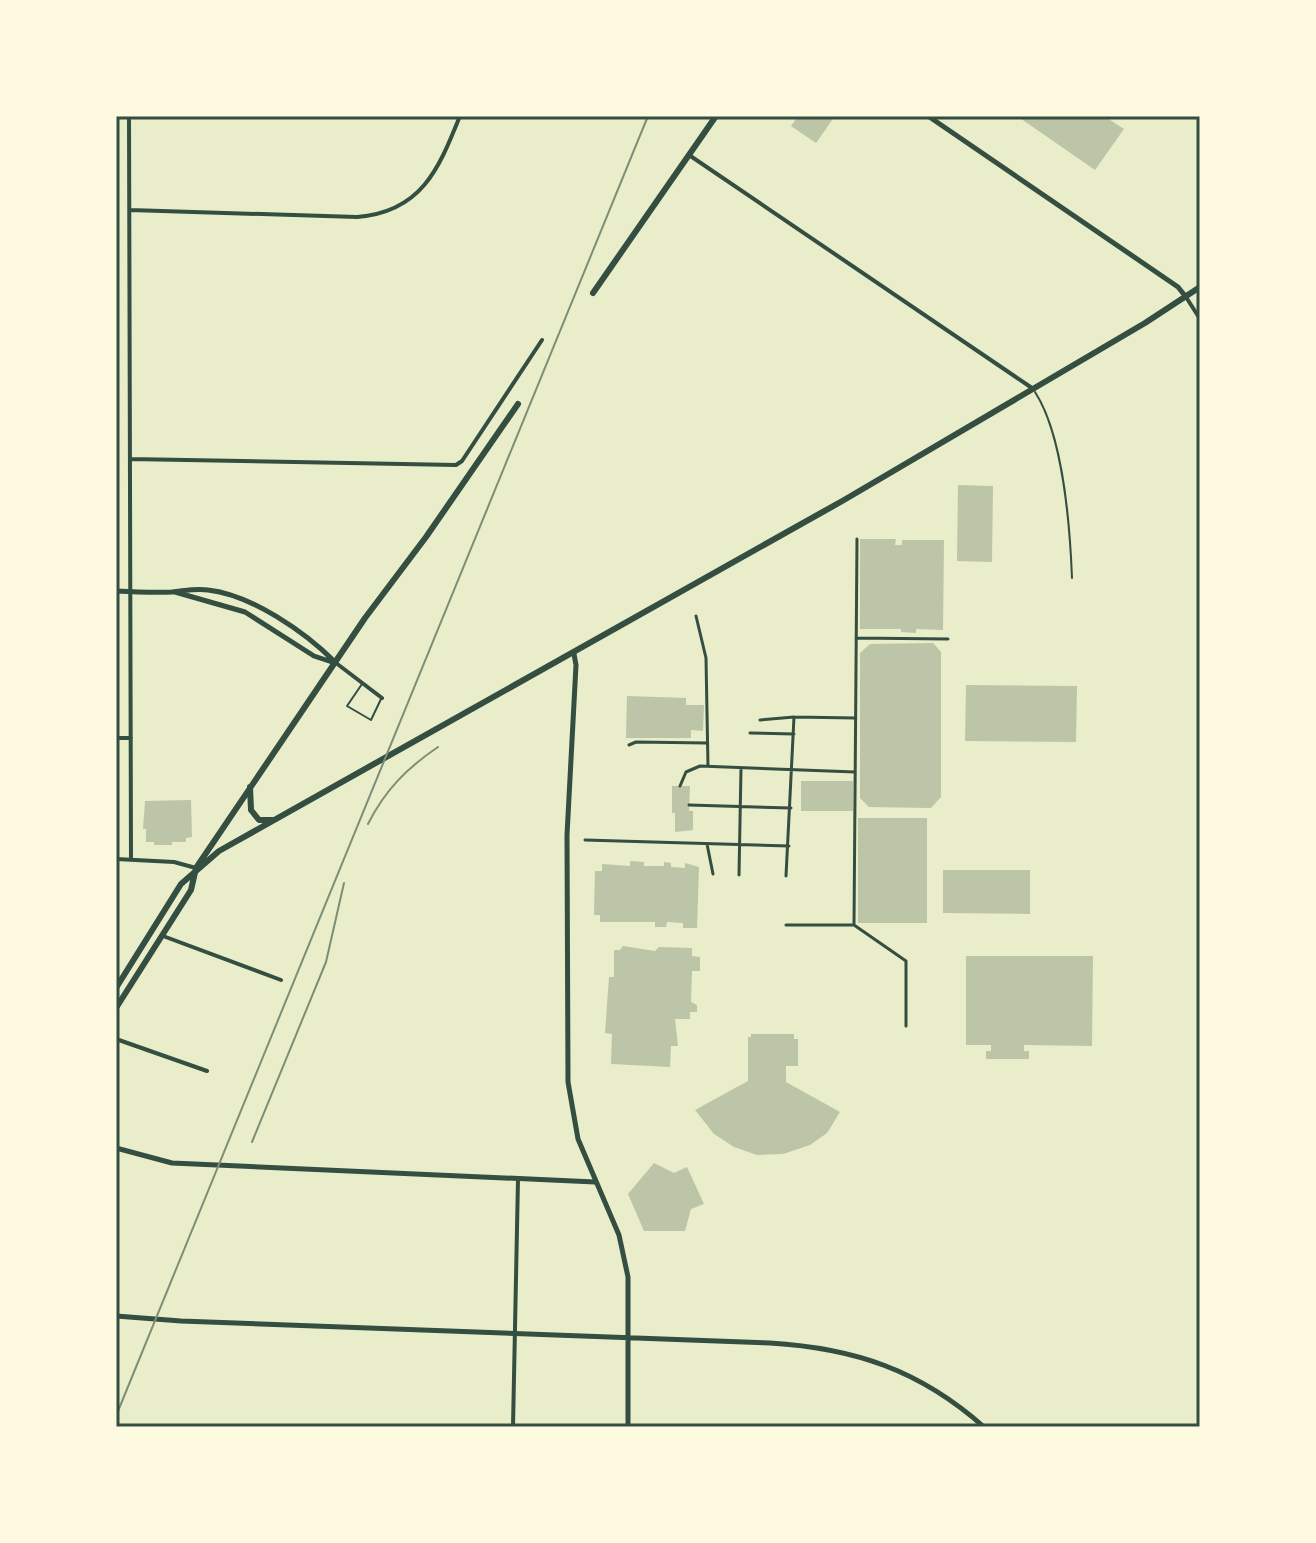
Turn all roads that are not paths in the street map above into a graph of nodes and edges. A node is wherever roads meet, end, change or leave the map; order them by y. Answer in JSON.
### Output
{"nodes":[{"id":1,"x":129,"y":116,"type":"edge"},
{"id":2,"x":460,"y":116,"type":"edge"},
{"id":3,"x":716,"y":116,"type":"edge"},
{"id":4,"x":928,"y":116,"type":"edge"},
{"id":5,"x":689,"y":155,"type":"junction"},
{"id":6,"x":130,"y":210,"type":"junction"},
{"id":7,"x":1200,"y":287,"type":"edge"},
{"id":8,"x":593,"y":293,"type":"dead end"},
{"id":9,"x":1186,"y":297,"type":"junction"},
{"id":10,"x":1200,"y":319,"type":"edge"},
{"id":11,"x":542,"y":340,"type":"dead end"},
{"id":12,"x":1032,"y":388,"type":"junction"},
{"id":13,"x":518,"y":404,"type":"dead end"},
{"id":14,"x":130,"y":459,"type":"junction"},
{"id":15,"x":857,"y":539,"type":"dead end"},
{"id":16,"x":1072,"y":578,"type":"dead end"},
{"id":17,"x":116,"y":591,"type":"edge"},
{"id":18,"x":130,"y":592,"type":"junction"},
{"id":19,"x":175,"y":592,"type":"junction"},
{"id":20,"x":696,"y":616,"type":"dead end"},
{"id":21,"x":856,"y":638,"type":"junction"},
{"id":22,"x":948,"y":639,"type":"dead end"},
{"id":23,"x":574,"y":654,"type":"junction"},
{"id":24,"x":336,"y":663,"type":"junction"},
{"id":25,"x":362,"y":684,"type":"junction"},
{"id":26,"x":382,"y":698,"type":"joint"},
{"id":27,"x":794,"y":717,"type":"junction"},
{"id":28,"x":855,"y":718,"type":"junction"},
{"id":29,"x":760,"y":720,"type":"dead end"},
{"id":30,"x":750,"y":733,"type":"dead end"},
{"id":31,"x":794,"y":734,"type":"junction"},
{"id":32,"x":116,"y":738,"type":"edge"},
{"id":33,"x":131,"y":738,"type":"junction"},
{"id":34,"x":707,"y":743,"type":"junction"},
{"id":35,"x":629,"y":745,"type":"dead end"},
{"id":36,"x":708,"y":766,"type":"junction"},
{"id":37,"x":741,"y":768,"type":"junction"},
{"id":38,"x":793,"y":772,"type":"junction"},
{"id":39,"x":855,"y":772,"type":"junction"},
{"id":40,"x":680,"y":786,"type":"dead end"},
{"id":41,"x":250,"y":787,"type":"junction"},
{"id":42,"x":689,"y":805,"type":"dead end"},
{"id":43,"x":740,"y":807,"type":"junction"},
{"id":44,"x":791,"y":808,"type":"junction"},
{"id":45,"x":276,"y":820,"type":"junction"},
{"id":46,"x":585,"y":840,"type":"dead end"},
{"id":47,"x":707,"y":844,"type":"junction"},
{"id":48,"x":740,"y":845,"type":"junction"},
{"id":49,"x":789,"y":846,"type":"junction"},
{"id":50,"x":116,"y":859,"type":"edge"},
{"id":51,"x":131,"y":859,"type":"junction"},
{"id":52,"x":196,"y":868,"type":"junction"},
{"id":53,"x":713,"y":874,"type":"dead end"},
{"id":54,"x":739,"y":875,"type":"dead end"},
{"id":55,"x":786,"y":876,"type":"dead end"},
{"id":56,"x":786,"y":925,"type":"dead end"},
{"id":57,"x":854,"y":925,"type":"junction"},
{"id":58,"x":163,"y":936,"type":"junction"},
{"id":59,"x":281,"y":980,"type":"dead end"},
{"id":60,"x":116,"y":988,"type":"edge"},
{"id":61,"x":116,"y":1008,"type":"edge"},
{"id":62,"x":906,"y":1026,"type":"dead end"},
{"id":63,"x":116,"y":1039,"type":"edge"},
{"id":64,"x":207,"y":1071,"type":"dead end"},
{"id":65,"x":116,"y":1148,"type":"edge"},
{"id":66,"x":518,"y":1179,"type":"junction"},
{"id":67,"x":595,"y":1182,"type":"junction"},
{"id":68,"x":116,"y":1316,"type":"edge"},
{"id":69,"x":514,"y":1334,"type":"junction"},
{"id":70,"x":630,"y":1338,"type":"junction"},
{"id":71,"x":513,"y":1427,"type":"edge"},
{"id":72,"x":628,"y":1427,"type":"edge"},
{"id":73,"x":984,"y":1427,"type":"edge"}],
"edges":[{"from":1,"to":6,"type":"street"},
{"from":2,"to":6,"type":"street"},
{"from":3,"to":5,"type":"main road"},
{"from":4,"to":9,"type":"main road"},
{"from":5,"to":8,"type":"main road"},
{"from":5,"to":12,"type":"street"},
{"from":6,"to":14,"type":"street"},
{"from":7,"to":9,"type":"main road"},
{"from":9,"to":10,"type":"street"},
{"from":9,"to":12,"type":"main road"},
{"from":11,"to":14,"type":"street"},
{"from":12,"to":16,"type":"lane"},
{"from":12,"to":23,"type":"main road"},
{"from":13,"to":24,"type":"main road"},
{"from":14,"to":18,"type":"street"},
{"from":15,"to":21,"type":"street"},
{"from":17,"to":18,"type":"main road"},
{"from":18,"to":19,"type":"main road"},
{"from":18,"to":33,"type":"street"},
{"from":19,"to":24,"type":"main road"},
{"from":19,"to":24,"type":"main road"},
{"from":20,"to":34,"type":"street"},
{"from":21,"to":22,"type":"street"},
{"from":21,"to":28,"type":"street"},
{"from":23,"to":45,"type":"main road"},
{"from":23,"to":67,"type":"main road"},
{"from":24,"to":25,"type":"street"},
{"from":24,"to":41,"type":"main road"},
{"from":25,"to":26,"type":"street"},
{"from":25,"to":26,"type":"lane"},
{"from":27,"to":28,"type":"street"},
{"from":27,"to":29,"type":"street"},
{"from":27,"to":31,"type":"street"},
{"from":28,"to":39,"type":"street"},
{"from":30,"to":31,"type":"street"},
{"from":31,"to":38,"type":"street"},
{"from":32,"to":33,"type":"street"},
{"from":33,"to":51,"type":"street"},
{"from":34,"to":35,"type":"street"},
{"from":34,"to":36,"type":"street"},
{"from":36,"to":37,"type":"street"},
{"from":36,"to":40,"type":"street"},
{"from":37,"to":38,"type":"street"},
{"from":37,"to":43,"type":"street"},
{"from":38,"to":39,"type":"street"},
{"from":38,"to":44,"type":"street"},
{"from":39,"to":57,"type":"street"},
{"from":41,"to":45,"type":"main road"},
{"from":41,"to":52,"type":"main road"},
{"from":42,"to":43,"type":"street"},
{"from":43,"to":44,"type":"street"},
{"from":43,"to":48,"type":"street"},
{"from":44,"to":49,"type":"street"},
{"from":45,"to":52,"type":"main road"},
{"from":46,"to":47,"type":"street"},
{"from":47,"to":48,"type":"street"},
{"from":47,"to":53,"type":"street"},
{"from":48,"to":49,"type":"street"},
{"from":48,"to":54,"type":"street"},
{"from":49,"to":55,"type":"street"},
{"from":50,"to":51,"type":"street"},
{"from":51,"to":52,"type":"street"},
{"from":52,"to":58,"type":"main road"},
{"from":52,"to":60,"type":"main road"},
{"from":56,"to":57,"type":"street"},
{"from":57,"to":62,"type":"street"},
{"from":58,"to":59,"type":"street"},
{"from":58,"to":61,"type":"main road"},
{"from":63,"to":64,"type":"street"},
{"from":65,"to":66,"type":"main road"},
{"from":66,"to":67,"type":"main road"},
{"from":66,"to":69,"type":"street"},
{"from":67,"to":70,"type":"main road"},
{"from":68,"to":69,"type":"main road"},
{"from":69,"to":70,"type":"main road"},
{"from":69,"to":71,"type":"street"},
{"from":70,"to":72,"type":"main road"},
{"from":70,"to":73,"type":"main road"}]}
